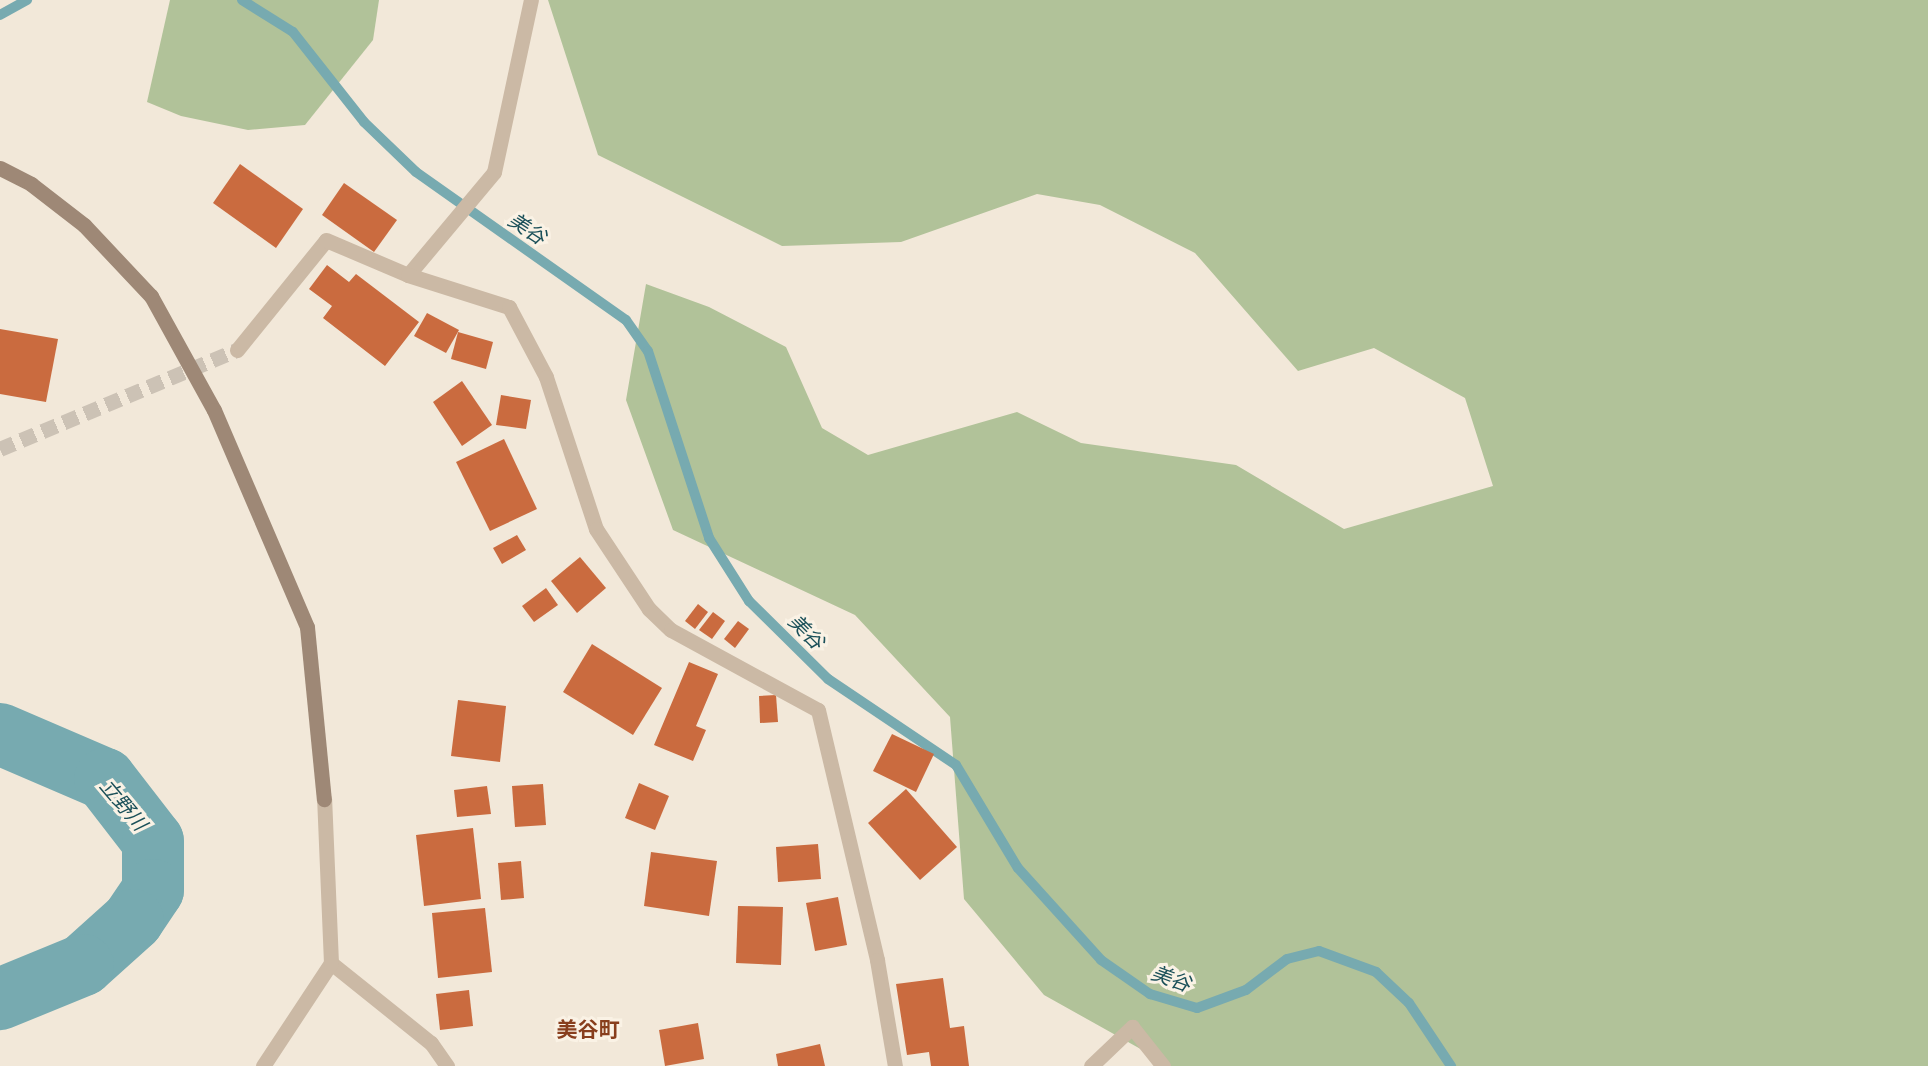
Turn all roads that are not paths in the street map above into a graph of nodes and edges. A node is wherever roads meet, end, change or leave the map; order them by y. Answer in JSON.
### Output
{"nodes":[{"id":1,"x":531,"y":0,"type":"edge"},
{"id":2,"x":0,"y":168,"type":"edge"},
{"id":3,"x":408,"y":275,"type":"junction"},
{"id":4,"x":237,"y":350,"type":"tunnel mouth"},
{"id":5,"x":331,"y":963,"type":"junction"},
{"id":6,"x":263,"y":1066,"type":"edge"},
{"id":7,"x":447,"y":1066,"type":"edge"},
{"id":8,"x":895,"y":1066,"type":"edge"},
{"id":9,"x":1091,"y":1066,"type":"edge"},
{"id":10,"x":1163,"y":1066,"type":"edge"}],
"edges":[{"from":1,"to":3,"type":"street"},
{"from":2,"to":5,"type":"street"},
{"from":3,"to":4,"type":"street"},
{"from":3,"to":8,"type":"street"},
{"from":5,"to":6,"type":"street"},
{"from":5,"to":7,"type":"street"},
{"from":9,"to":10,"type":"street"}]}
